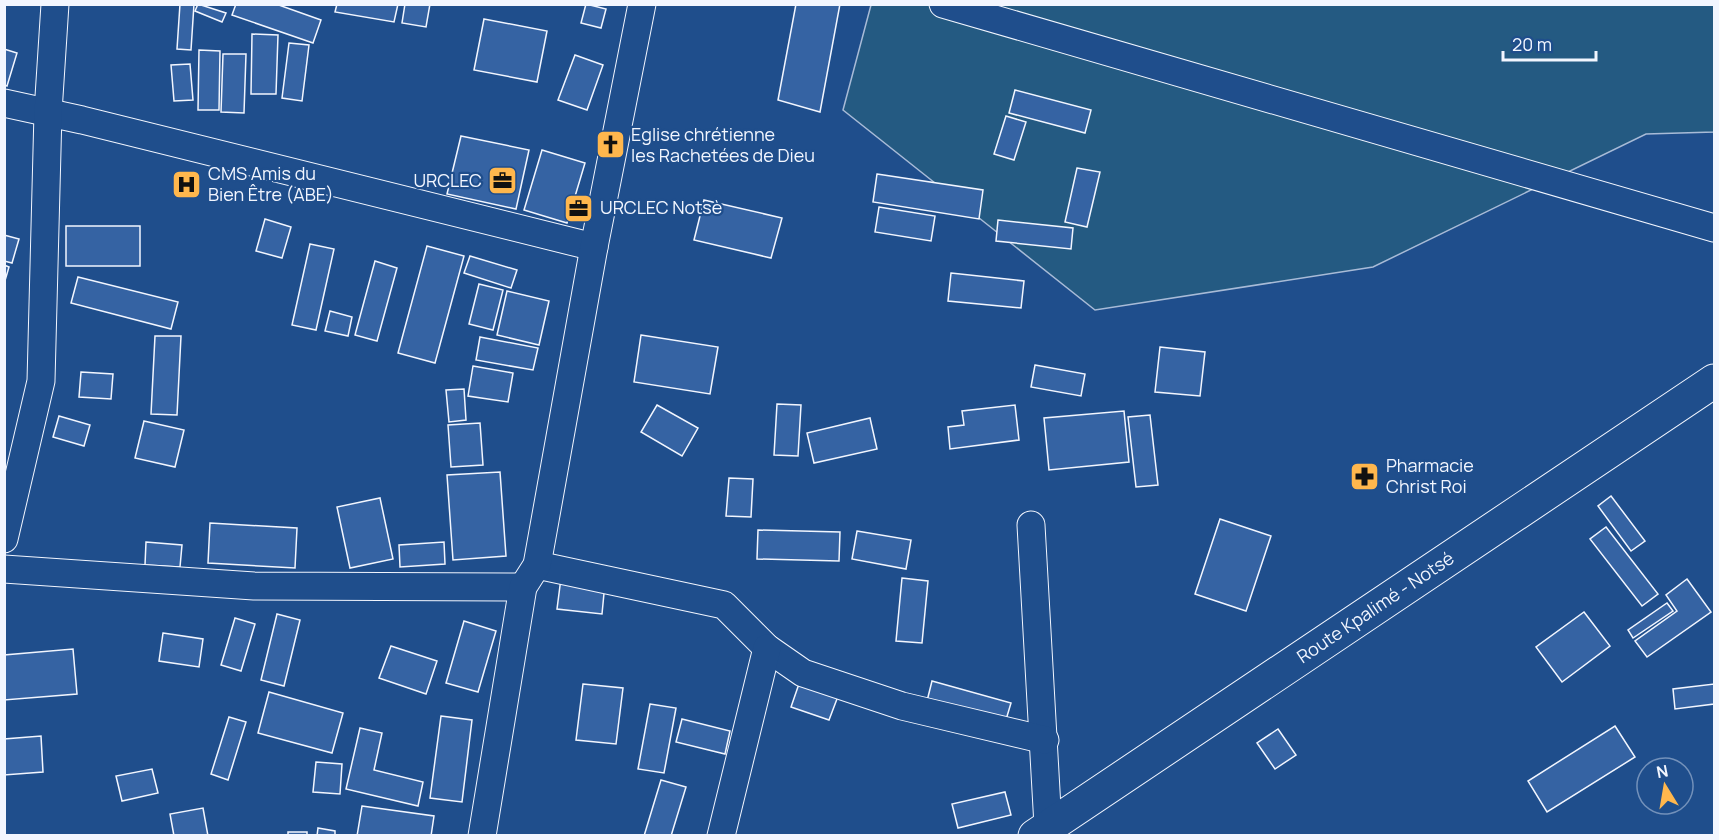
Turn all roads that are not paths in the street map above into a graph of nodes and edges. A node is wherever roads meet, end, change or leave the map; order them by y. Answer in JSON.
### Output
{"nodes":[{"id":1,"x":55,"y":4,"type":"edge"},
{"id":2,"x":642,"y":4,"type":"edge"},
{"id":3,"x":943,"y":4,"type":"edge"},
{"id":4,"x":4,"y":103,"type":"edge"},
{"id":5,"x":48,"y":112,"type":"junction"},
{"id":6,"x":1714,"y":228,"type":"edge"},
{"id":7,"x":594,"y":247,"type":"junction"},
{"id":8,"x":1714,"y":381,"type":"edge"},
{"id":9,"x":1031,"y":525,"type":"dead end"},
{"id":10,"x":4,"y":539,"type":"edge"},
{"id":11,"x":537,"y":565,"type":"junction"},
{"id":12,"x":4,"y":568,"type":"edge"},
{"id":13,"x":523,"y":587,"type":"junction"},
{"id":14,"x":767,"y":648,"type":"junction"},
{"id":15,"x":1045,"y":740,"type":"junction"},
{"id":16,"x":1041,"y":831,"type":"edge"},
{"id":17,"x":482,"y":836,"type":"edge"},
{"id":18,"x":721,"y":836,"type":"edge"}],
"edges":[{"from":1,"to":5,"type":"street"},
{"from":2,"to":7,"type":"street"},
{"from":3,"to":6,"type":"street"},
{"from":4,"to":5,"type":"street"},
{"from":5,"to":7,"type":"street"},
{"from":5,"to":10,"type":"street"},
{"from":7,"to":11,"type":"street"},
{"from":8,"to":16,"type":"main road","name":"Route Kpalimé - Notsé"},
{"from":9,"to":15,"type":"street"},
{"from":11,"to":13,"type":"street"},
{"from":11,"to":14,"type":"street"},
{"from":12,"to":13,"type":"street"},
{"from":13,"to":17,"type":"street"},
{"from":14,"to":15,"type":"street"},
{"from":14,"to":18,"type":"street"},
{"from":15,"to":16,"type":"street"}]}
